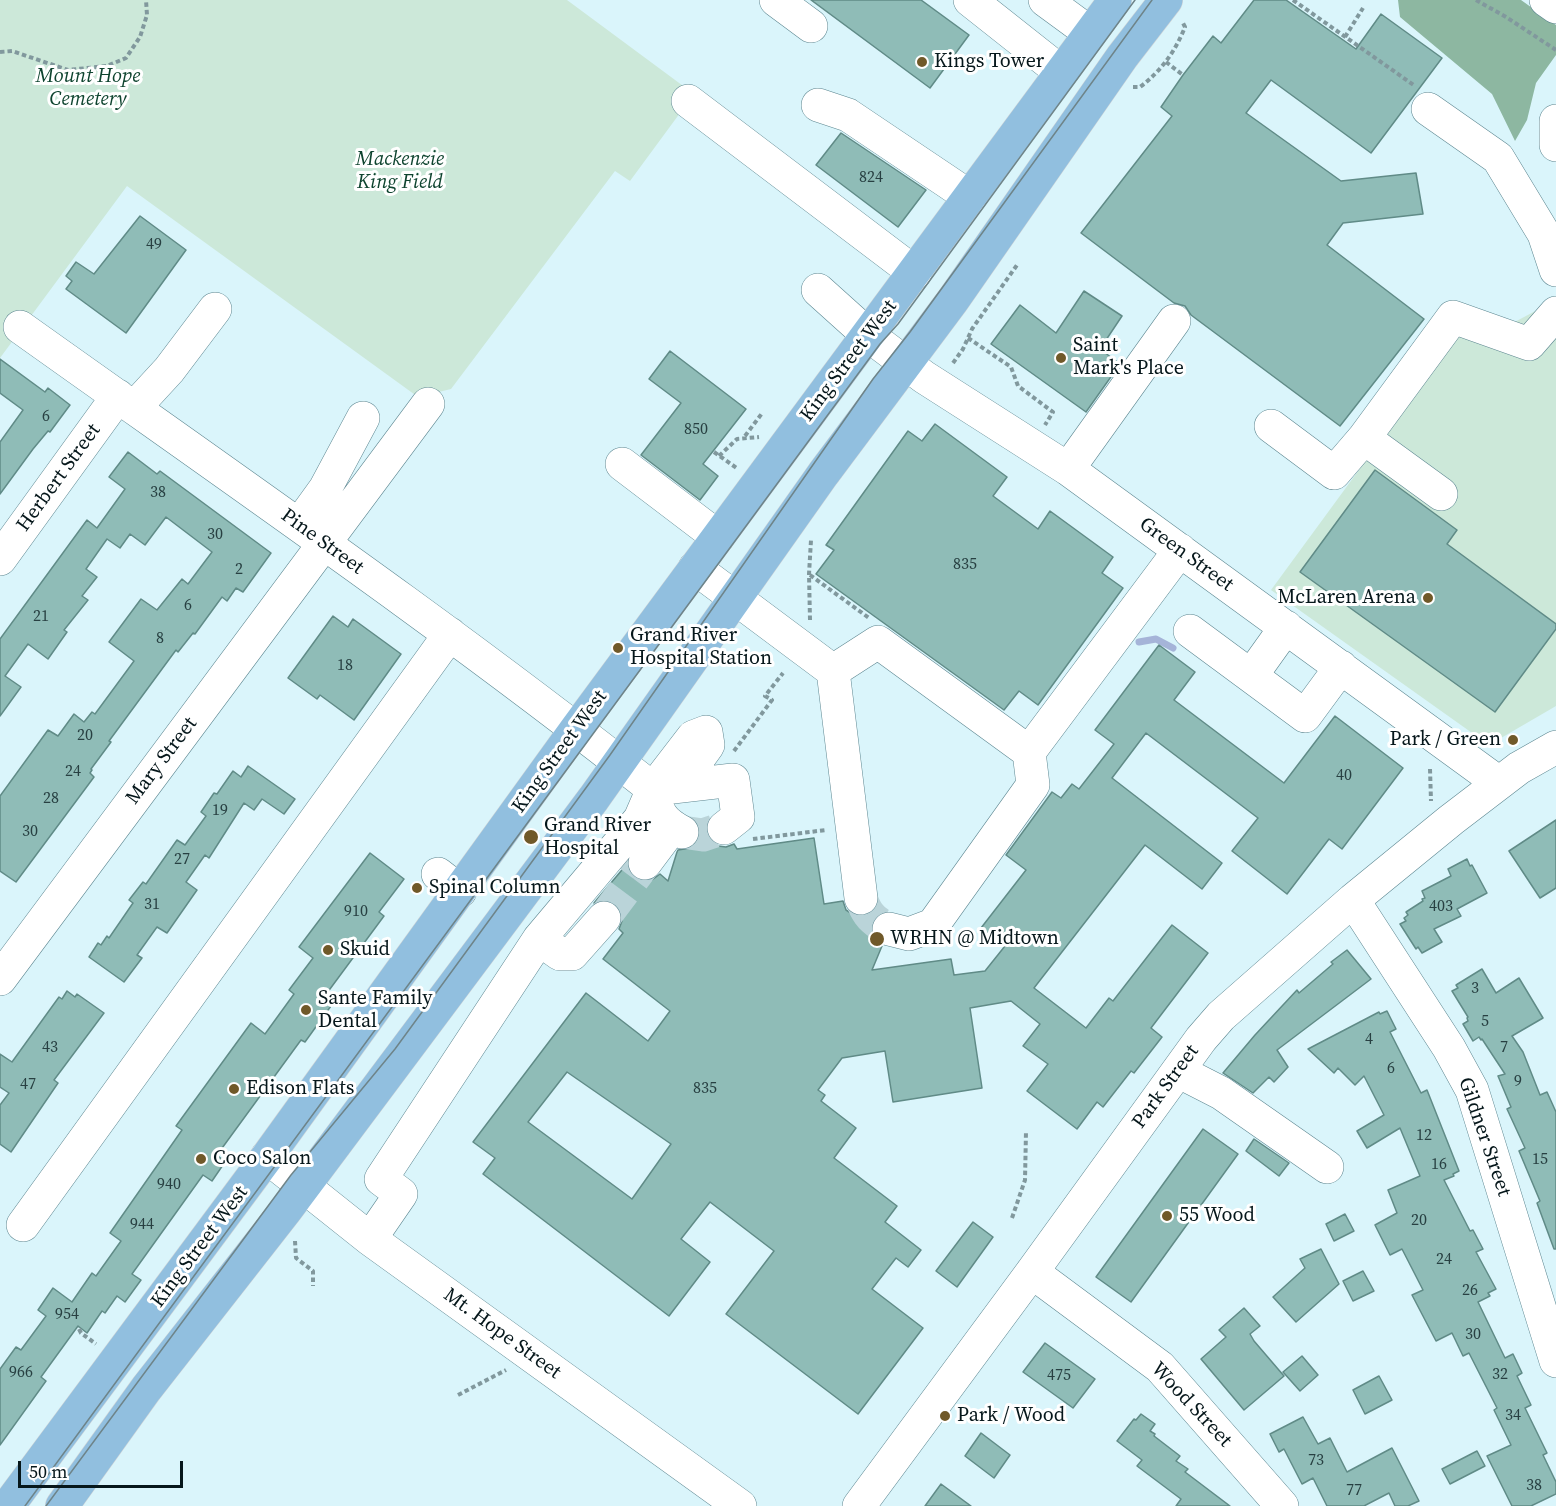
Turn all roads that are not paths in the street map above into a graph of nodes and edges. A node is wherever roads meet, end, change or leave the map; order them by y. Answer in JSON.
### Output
{"nodes":[{"id":1,"x":776,"y":0,"type":"edge"},
{"id":2,"x":970,"y":0,"type":"edge"},
{"id":3,"x":1045,"y":0,"type":"edge"},
{"id":4,"x":1115,"y":0,"type":"edge"},
{"id":5,"x":1166,"y":0,"type":"edge"},
{"id":6,"x":1546,"y":0,"type":"edge"},
{"id":7,"x":1556,"y":7,"type":"edge"},
{"id":8,"x":811,"y":26,"type":"dead end"},
{"id":9,"x":1090,"y":33,"type":"junction"},
{"id":10,"x":1061,"y":72,"type":"junction"},
{"id":11,"x":688,"y":101,"type":"dead end"},
{"id":12,"x":818,"y":105,"type":"dead end"},
{"id":13,"x":1428,"y":109,"type":"road end"},
{"id":14,"x":970,"y":197,"type":"junction"},
{"id":15,"x":1556,"y":270,"type":"edge"},
{"id":16,"x":915,"y":273,"type":"junction"},
{"id":17,"x":818,"y":290,"type":"dead end"},
{"id":18,"x":215,"y":309,"type":"dead end"},
{"id":19,"x":1556,"y":313,"type":"edge"},
{"id":20,"x":1174,"y":321,"type":"dead end"},
{"id":21,"x":20,"y":327,"type":"dead end"},
{"id":22,"x":868,"y":335,"type":"junction"},
{"id":23,"x":906,"y":363,"type":"junction"},
{"id":24,"x":126,"y":402,"type":"junction"},
{"id":25,"x":428,"y":404,"type":"dead end"},
{"id":26,"x":363,"y":418,"type":"dead end"},
{"id":27,"x":1271,"y":426,"type":"dead end"},
{"id":28,"x":1364,"y":438,"type":"junction"},
{"id":29,"x":622,"y":464,"type":"dead end"},
{"id":30,"x":1068,"y":469,"type":"junction"},
{"id":31,"x":1441,"y":494,"type":"dead end"},
{"id":32,"x":312,"y":534,"type":"junction"},
{"id":33,"x":718,"y":537,"type":"junction"},
{"id":34,"x":1180,"y":550,"type":"junction"},
{"id":35,"x":0,"y":559,"type":"edge"},
{"id":36,"x":695,"y":568,"type":"junction"},
{"id":37,"x":736,"y":598,"type":"junction"},
{"id":38,"x":1286,"y":627,"type":"junction"},
{"id":39,"x":1190,"y":631,"type":"dead end"},
{"id":40,"x":450,"y":634,"type":"junction"},
{"id":41,"x":1341,"y":667,"type":"junction"},
{"id":42,"x":833,"y":671,"type":"junction"},
{"id":43,"x":1251,"y":676,"type":"junction"},
{"id":44,"x":577,"y":728,"type":"junction"},
{"id":45,"x":1556,"y":747,"type":"edge"},
{"id":46,"x":1029,"y":752,"type":"junction"},
{"id":47,"x":620,"y":763,"type":"junction"},
{"id":48,"x":1499,"y":783,"type":"junction"},
{"id":49,"x":653,"y":789,"type":"junction"},
{"id":50,"x":734,"y":834,"type":"road end"},
{"id":51,"x":645,"y":863,"type":"tunnel mouth"},
{"id":52,"x":861,"y":898,"type":"tunnel mouth"},
{"id":53,"x":1353,"y":900,"type":"junction"},
{"id":54,"x":604,"y":918,"type":"tunnel mouth"},
{"id":55,"x":889,"y":929,"type":"tunnel mouth"},
{"id":56,"x":539,"y":939,"type":"junction"},
{"id":57,"x":0,"y":979,"type":"edge"},
{"id":58,"x":1178,"y":1071,"type":"junction"},
{"id":59,"x":267,"y":1157,"type":"junction"},
{"id":60,"x":1327,"y":1167,"type":"dead end"},
{"id":61,"x":303,"y":1186,"type":"junction"},
{"id":62,"x":23,"y":1225,"type":"dead end"},
{"id":63,"x":370,"y":1239,"type":"junction"},
{"id":64,"x":1032,"y":1272,"type":"junction"},
{"id":65,"x":1556,"y":1361,"type":"edge"},
{"id":66,"x":8,"y":1506,"type":"edge"},
{"id":67,"x":62,"y":1506,"type":"edge"},
{"id":68,"x":740,"y":1506,"type":"edge"},
{"id":69,"x":859,"y":1506,"type":"edge"},
{"id":70,"x":1282,"y":1506,"type":"edge"}],
"edges":[{"from":1,"to":8,"type":"street"},
{"from":2,"to":10,"type":"street"},
{"from":3,"to":9,"type":"street"},
{"from":4,"to":9,"type":"main road","name":"King Street West"},
{"from":5,"to":23,"type":"main road"},
{"from":6,"to":7,"type":"street"},
{"from":9,"to":10,"type":"main road","name":"King Street West"},
{"from":10,"to":14,"type":"main road","name":"King Street West"},
{"from":11,"to":16,"type":"street"},
{"from":12,"to":14,"type":"street"},
{"from":13,"to":15,"type":"street"},
{"from":14,"to":16,"type":"main road","name":"King Street West"},
{"from":16,"to":22,"type":"main road","name":"King Street West"},
{"from":17,"to":22,"type":"street","name":"Green Street"},
{"from":18,"to":24,"type":"street","name":"Herbert Street"},
{"from":19,"to":28,"type":"street"},
{"from":20,"to":30,"type":"street"},
{"from":21,"to":24,"type":"street","name":"Pine Street"},
{"from":22,"to":23,"type":"street","name":"Green Street"},
{"from":22,"to":33,"type":"main road","name":"King Street West"},
{"from":23,"to":30,"type":"street","name":"Green Street"},
{"from":23,"to":37,"type":"main road"},
{"from":24,"to":32,"type":"street","name":"Pine Street"},
{"from":24,"to":35,"type":"street","name":"Herbert Street"},
{"from":25,"to":32,"type":"street"},
{"from":26,"to":32,"type":"street"},
{"from":27,"to":28,"type":"street"},
{"from":28,"to":31,"type":"street"},
{"from":29,"to":33,"type":"street"},
{"from":30,"to":34,"type":"street","name":"Green Street"},
{"from":32,"to":40,"type":"street","name":"Pine Street"},
{"from":32,"to":57,"type":"street","name":"Mary Street"},
{"from":33,"to":36,"type":"main road","name":"King Street West"},
{"from":34,"to":38,"type":"street","name":"Green Street"},
{"from":34,"to":46,"type":"street"},
{"from":36,"to":37,"type":"street"},
{"from":36,"to":44,"type":"main road","name":"King Street West"},
{"from":37,"to":42,"type":"street"},
{"from":37,"to":47,"type":"main road"},
{"from":38,"to":41,"type":"street","name":"Green Street"},
{"from":38,"to":43,"type":"street"},
{"from":39,"to":43,"type":"street"},
{"from":40,"to":44,"type":"street","name":"Pine Street"},
{"from":40,"to":62,"type":"street"},
{"from":41,"to":43,"type":"street"},
{"from":41,"to":48,"type":"street","name":"Green Street"},
{"from":42,"to":46,"type":"street"},
{"from":42,"to":52,"type":"street"},
{"from":44,"to":47,"type":"street","name":"Pine Street"},
{"from":44,"to":59,"type":"main road","name":"King Street West"},
{"from":45,"to":48,"type":"street","name":"Park Street"},
{"from":46,"to":55,"type":"street"},
{"from":47,"to":49,"type":"street","name":"Pine Street"},
{"from":47,"to":61,"type":"main road"},
{"from":48,"to":53,"type":"street","name":"Park Street"},
{"from":49,"to":50,"type":"street"},
{"from":49,"to":51,"type":"street"},
{"from":49,"to":56,"type":"street"},
{"from":53,"to":58,"type":"street","name":"Park Street"},
{"from":53,"to":65,"type":"street","name":"Gildner Street"},
{"from":54,"to":56,"type":"street"},
{"from":56,"to":63,"type":"street"},
{"from":58,"to":60,"type":"street"},
{"from":58,"to":64,"type":"street","name":"Park Street"},
{"from":59,"to":61,"type":"street","name":"Mt. Hope Street"},
{"from":59,"to":66,"type":"main road","name":"King Street West"},
{"from":61,"to":63,"type":"street","name":"Mt. Hope Street"},
{"from":61,"to":67,"type":"main road"},
{"from":63,"to":68,"type":"street","name":"Mt. Hope Street"},
{"from":64,"to":69,"type":"street","name":"Park Street"},
{"from":64,"to":70,"type":"street","name":"Wood Street"}]}
